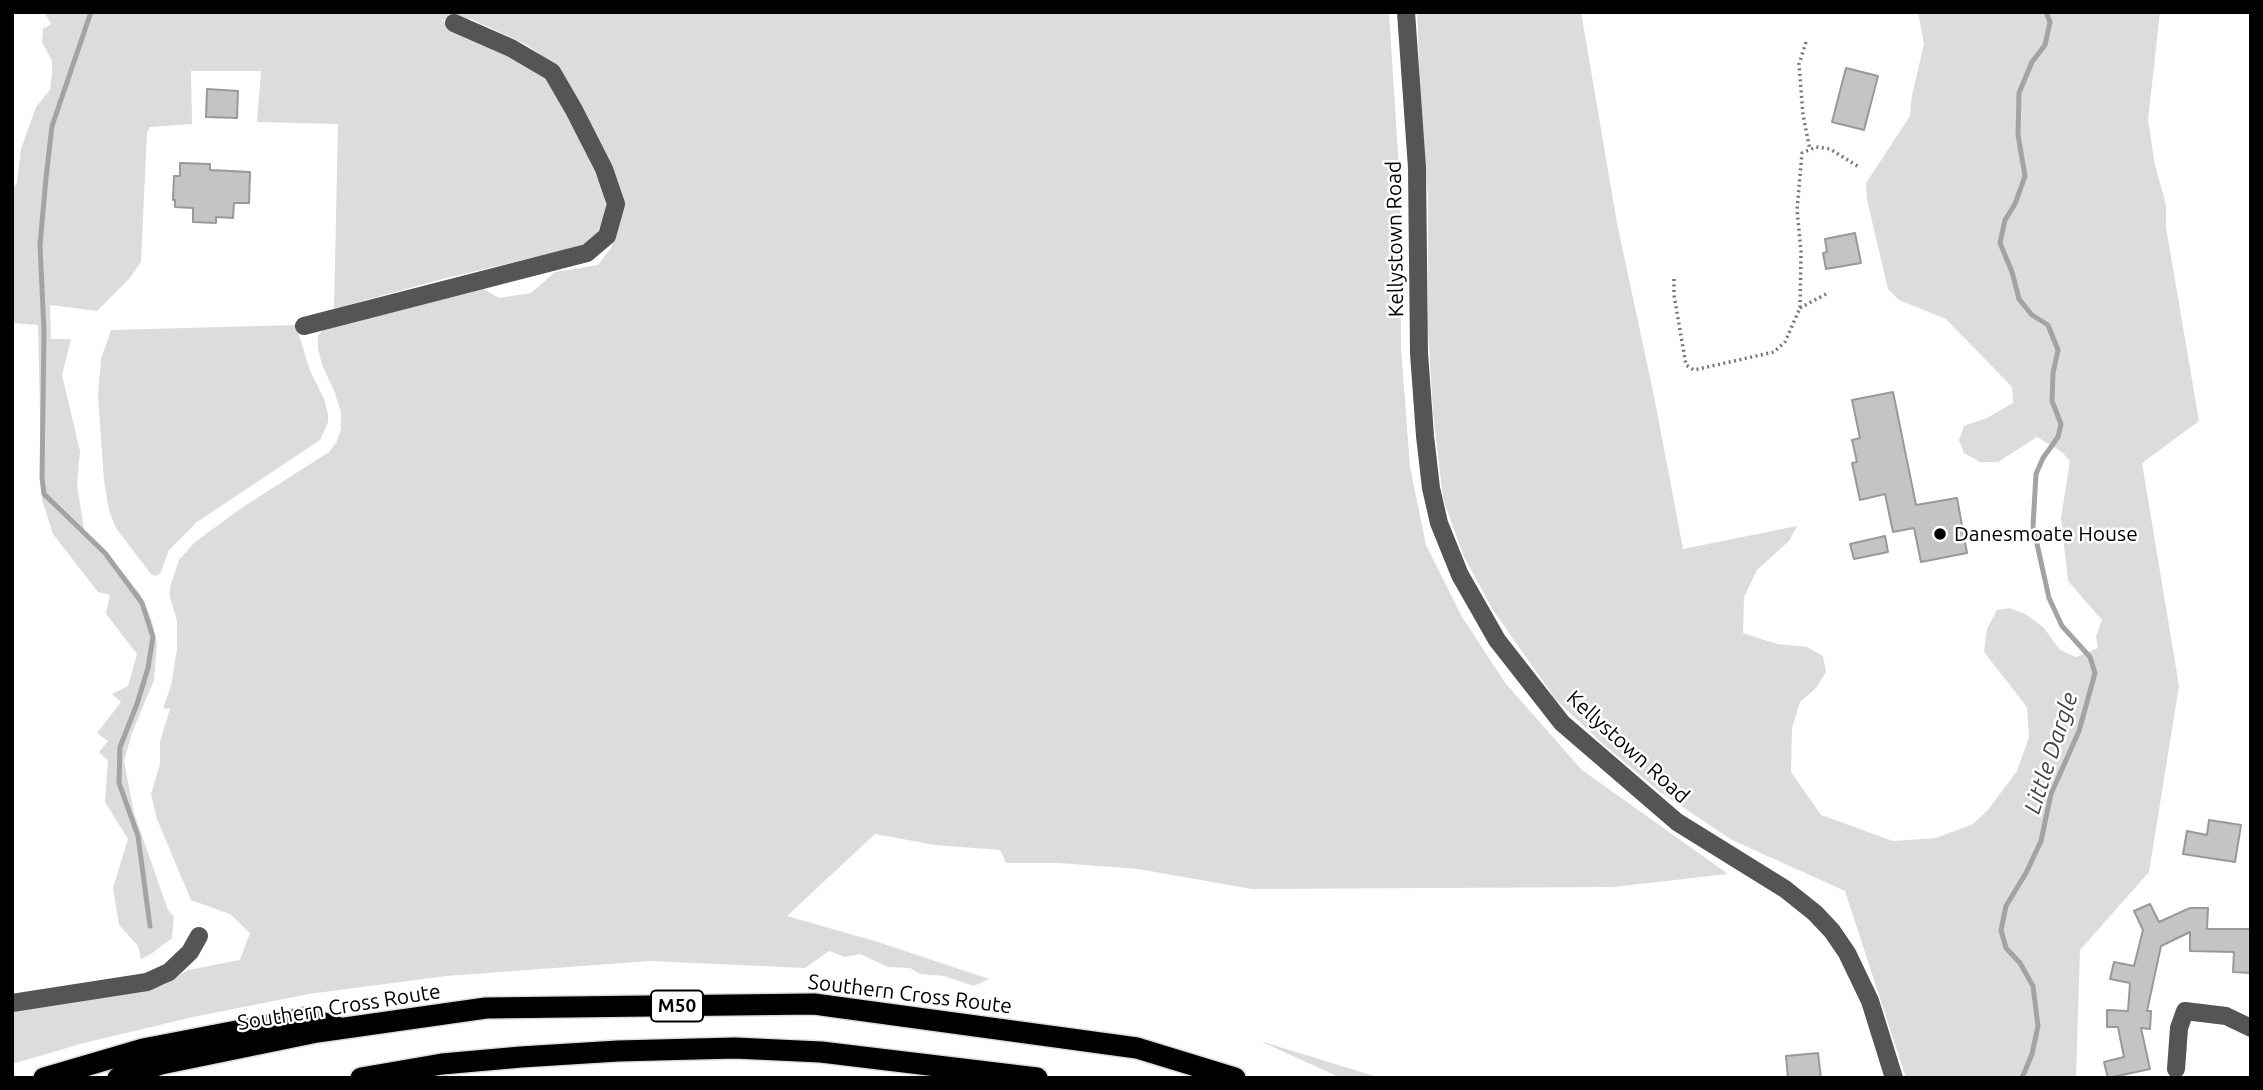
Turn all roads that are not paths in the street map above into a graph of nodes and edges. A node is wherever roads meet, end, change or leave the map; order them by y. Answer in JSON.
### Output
{"nodes":[{"id":1,"x":1406,"y":12,"type":"edge"},
{"id":2,"x":454,"y":23,"type":"dead end"},
{"id":3,"x":304,"y":326,"type":"dead end"},
{"id":4,"x":199,"y":936,"type":"dead end"},
{"id":5,"x":12,"y":1003,"type":"edge"},
{"id":6,"x":2251,"y":1028,"type":"edge"},
{"id":7,"x":344,"y":1029,"type":"junction"},
{"id":8,"x":2176,"y":1069,"type":"dead end"},
{"id":9,"x":44,"y":1078,"type":"edge"},
{"id":10,"x":118,"y":1078,"type":"edge"},
{"id":11,"x":361,"y":1078,"type":"edge"},
{"id":12,"x":1037,"y":1078,"type":"edge"},
{"id":13,"x":1235,"y":1078,"type":"edge"},
{"id":14,"x":1894,"y":1078,"type":"edge"}],
"edges":[{"from":1,"to":14,"type":"street","name":"Kellystown Road"},
{"from":2,"to":3,"type":"street"},
{"from":4,"to":5,"type":"street"},
{"from":6,"to":8,"type":"street"},
{"from":7,"to":9,"type":"highway"},
{"from":7,"to":10,"type":"highway","name":"Southern Cross Route","number":"M50"},
{"from":7,"to":13,"type":"highway","name":"Southern Cross Route","number":"M50"},
{"from":11,"to":12,"type":"highway","number":"M50"}]}
